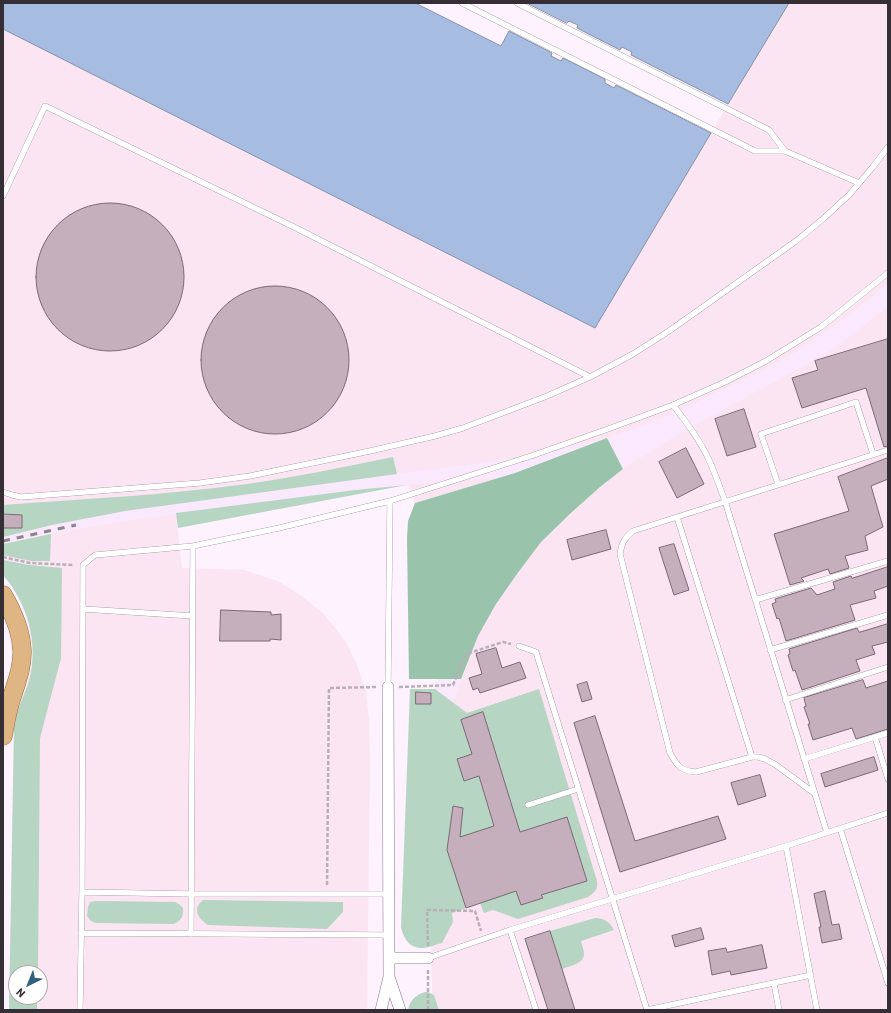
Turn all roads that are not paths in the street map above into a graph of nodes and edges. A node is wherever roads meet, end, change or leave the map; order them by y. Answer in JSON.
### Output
{"nodes":[{"id":1,"x":462,"y":3,"type":"edge"},
{"id":2,"x":517,"y":3,"type":"edge"},
{"id":3,"x":888,"y":147,"type":"edge"},
{"id":4,"x":785,"y":151,"type":"junction"},
{"id":5,"x":860,"y":182,"type":"junction"},
{"id":6,"x":3,"y":196,"type":"edge"},
{"id":7,"x":888,"y":273,"type":"edge"},
{"id":8,"x":590,"y":377,"type":"junction"},
{"id":9,"x":673,"y":405,"type":"junction"},
{"id":10,"x":888,"y":450,"type":"edge"},
{"id":11,"x":873,"y":454,"type":"junction"},
{"id":12,"x":778,"y":484,"type":"junction"},
{"id":13,"x":3,"y":492,"type":"edge"},
{"id":14,"x":390,"y":501,"type":"junction"},
{"id":15,"x":724,"y":501,"type":"junction"},
{"id":16,"x":677,"y":516,"type":"junction"},
{"id":17,"x":193,"y":546,"type":"junction"},
{"id":18,"x":888,"y":561,"type":"edge"},
{"id":19,"x":3,"y":595,"type":"edge"},
{"id":20,"x":755,"y":600,"type":"junction"},
{"id":21,"x":83,"y":609,"type":"junction"},
{"id":22,"x":888,"y":615,"type":"edge"},
{"id":23,"x":193,"y":616,"type":"junction"},
{"id":24,"x":519,"y":646,"type":"dead end"},
{"id":25,"x":770,"y":650,"type":"junction"},
{"id":26,"x":888,"y":667,"type":"edge"},
{"id":27,"x":388,"y":687,"type":"joint"},
{"id":28,"x":785,"y":700,"type":"junction"},
{"id":29,"x":888,"y":733,"type":"edge"},
{"id":30,"x":3,"y":736,"type":"edge"},
{"id":31,"x":875,"y":737,"type":"junction"},
{"id":32,"x":752,"y":757,"type":"junction"},
{"id":33,"x":804,"y":759,"type":"junction"},
{"id":34,"x":888,"y":779,"type":"edge"},
{"id":35,"x":578,"y":789,"type":"junction"},
{"id":36,"x":814,"y":793,"type":"junction"},
{"id":37,"x":528,"y":805,"type":"dead end"},
{"id":38,"x":888,"y":813,"type":"edge"},
{"id":39,"x":840,"y":828,"type":"junction"},
{"id":40,"x":827,"y":833,"type":"junction"},
{"id":41,"x":786,"y":846,"type":"junction"},
{"id":42,"x":82,"y":892,"type":"junction"},
{"id":43,"x":191,"y":894,"type":"junction"},
{"id":44,"x":388,"y":894,"type":"junction"},
{"id":45,"x":612,"y":899,"type":"junction"},
{"id":46,"x":510,"y":930,"type":"junction"},
{"id":47,"x":81,"y":933,"type":"junction"},
{"id":48,"x":191,"y":934,"type":"junction"},
{"id":49,"x":388,"y":935,"type":"junction"},
{"id":50,"x":389,"y":958,"type":"junction"},
{"id":51,"x":428,"y":958,"type":"joint"},
{"id":52,"x":811,"y":975,"type":"junction"},
{"id":53,"x":389,"y":977,"type":"junction"},
{"id":54,"x":774,"y":983,"type":"junction"},
{"id":55,"x":888,"y":983,"type":"edge"},
{"id":56,"x":80,"y":1010,"type":"edge"},
{"id":57,"x":381,"y":1010,"type":"edge"},
{"id":58,"x":400,"y":1010,"type":"edge"},
{"id":59,"x":536,"y":1010,"type":"edge"},
{"id":60,"x":647,"y":1010,"type":"edge"},
{"id":61,"x":779,"y":1010,"type":"edge"},
{"id":62,"x":817,"y":1010,"type":"edge"}],
"edges":[{"from":1,"to":4,"type":"lane"},
{"from":2,"to":4,"type":"lane"},
{"from":3,"to":5,"type":"lane"},
{"from":4,"to":5,"type":"lane"},
{"from":5,"to":8,"type":"lane"},
{"from":6,"to":8,"type":"lane"},
{"from":7,"to":9,"type":"lane"},
{"from":8,"to":13,"type":"lane"},
{"from":9,"to":14,"type":"lane"},
{"from":9,"to":15,"type":"lane"},
{"from":10,"to":11,"type":"lane"},
{"from":11,"to":12,"type":"lane"},
{"from":11,"to":12,"type":"lane"},
{"from":12,"to":15,"type":"lane"},
{"from":14,"to":17,"type":"lane"},
{"from":14,"to":27,"type":"lane"},
{"from":15,"to":16,"type":"lane"},
{"from":15,"to":20,"type":"lane"},
{"from":16,"to":32,"type":"lane"},
{"from":16,"to":32,"type":"lane"},
{"from":17,"to":21,"type":"lane"},
{"from":17,"to":23,"type":"lane"},
{"from":18,"to":20,"type":"lane"},
{"from":19,"to":30,"type":"main road"},
{"from":20,"to":25,"type":"lane"},
{"from":21,"to":23,"type":"lane"},
{"from":21,"to":42,"type":"lane"},
{"from":22,"to":25,"type":"lane"},
{"from":23,"to":43,"type":"lane"},
{"from":24,"to":35,"type":"lane"},
{"from":25,"to":28,"type":"lane"},
{"from":26,"to":28,"type":"lane"},
{"from":27,"to":44,"type":"street"},
{"from":28,"to":33,"type":"lane"},
{"from":29,"to":31,"type":"lane"},
{"from":31,"to":33,"type":"lane"},
{"from":31,"to":34,"type":"lane"},
{"from":32,"to":36,"type":"lane"},
{"from":33,"to":36,"type":"lane"},
{"from":35,"to":37,"type":"lane"},
{"from":35,"to":45,"type":"lane"},
{"from":36,"to":40,"type":"lane"},
{"from":38,"to":39,"type":"lane"},
{"from":39,"to":40,"type":"lane"},
{"from":39,"to":55,"type":"lane"},
{"from":40,"to":41,"type":"lane"},
{"from":41,"to":45,"type":"lane"},
{"from":41,"to":52,"type":"lane"},
{"from":42,"to":43,"type":"lane"},
{"from":42,"to":47,"type":"lane"},
{"from":43,"to":44,"type":"lane"},
{"from":43,"to":48,"type":"lane"},
{"from":44,"to":49,"type":"street"},
{"from":45,"to":46,"type":"lane"},
{"from":45,"to":60,"type":"lane"},
{"from":46,"to":51,"type":"lane"},
{"from":46,"to":59,"type":"lane"},
{"from":47,"to":48,"type":"lane"},
{"from":47,"to":56,"type":"lane"},
{"from":48,"to":49,"type":"lane"},
{"from":49,"to":50,"type":"street"},
{"from":50,"to":51,"type":"street"},
{"from":50,"to":53,"type":"street"},
{"from":52,"to":54,"type":"lane"},
{"from":52,"to":62,"type":"lane"},
{"from":53,"to":57,"type":"street"},
{"from":53,"to":58,"type":"street"},
{"from":54,"to":60,"type":"lane"},
{"from":54,"to":61,"type":"lane"}]}
